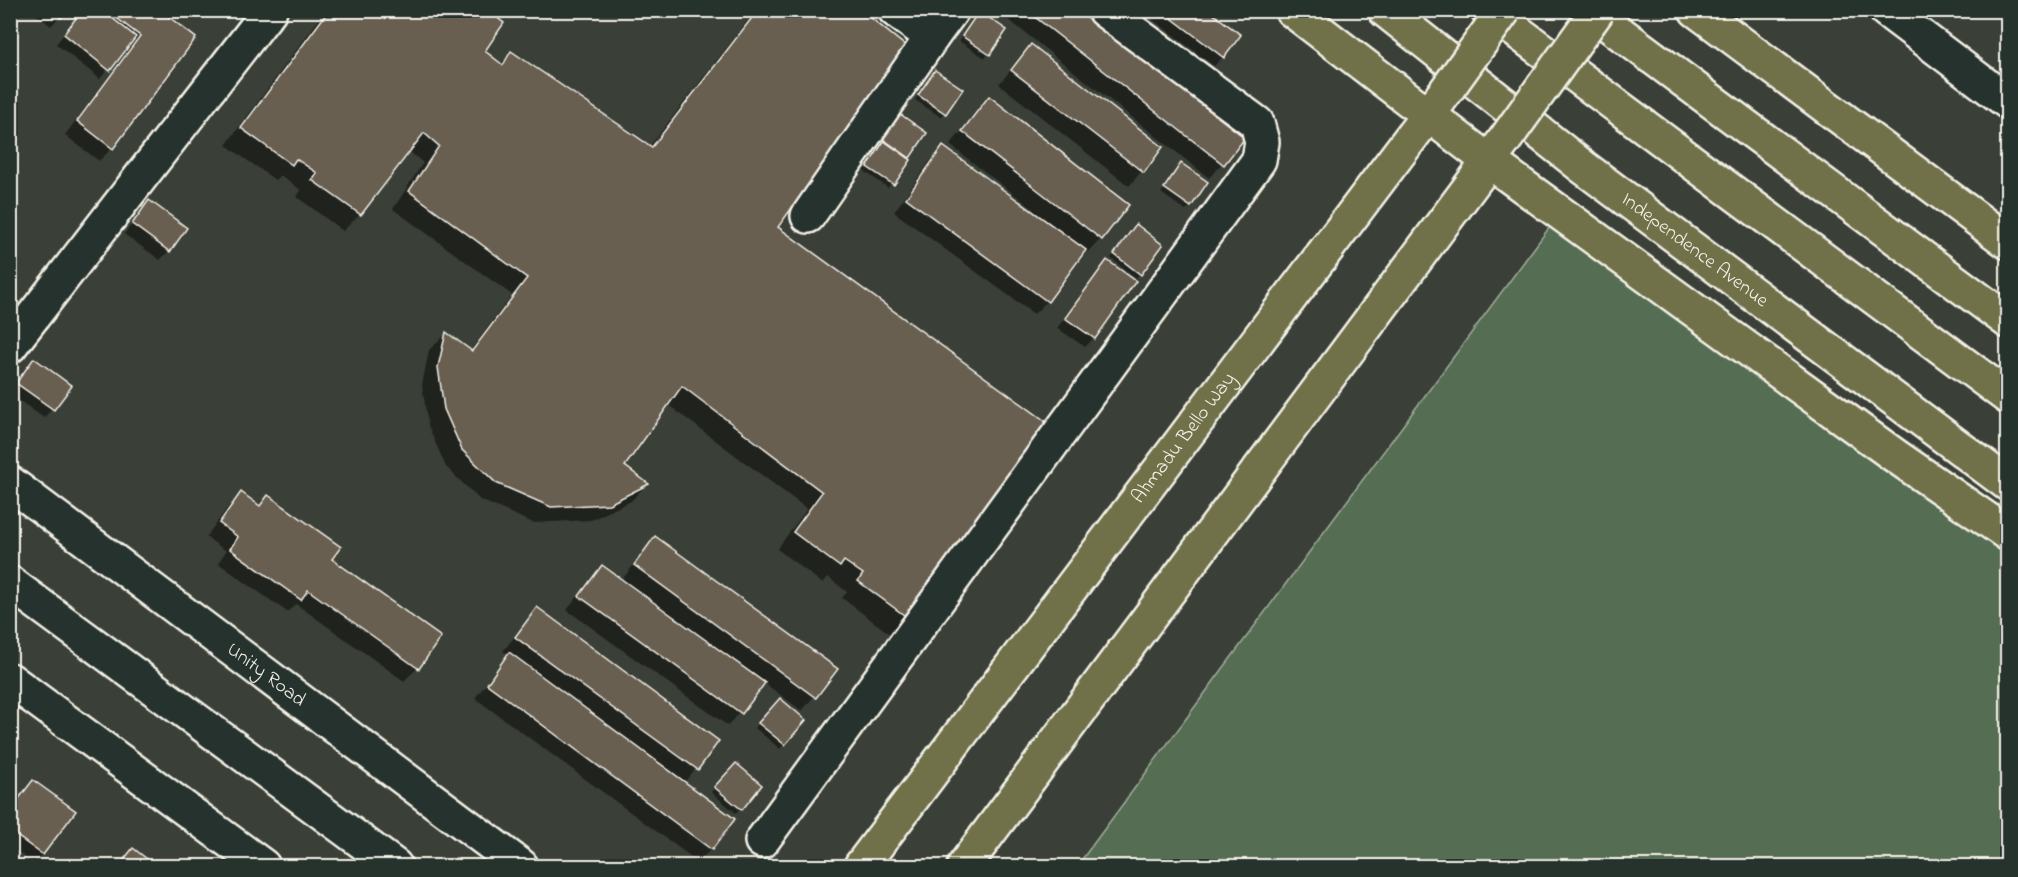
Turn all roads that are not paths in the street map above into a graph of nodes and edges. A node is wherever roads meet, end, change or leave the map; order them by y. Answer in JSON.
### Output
{"nodes":[{"id":1,"x":270,"y":10,"type":"edge"},
{"id":2,"x":895,"y":10,"type":"edge"},
{"id":3,"x":952,"y":10,"type":"edge"},
{"id":4,"x":1104,"y":10,"type":"edge"},
{"id":5,"x":1292,"y":10,"type":"edge"},
{"id":6,"x":1385,"y":10,"type":"edge"},
{"id":7,"x":1488,"y":10,"type":"edge"},
{"id":8,"x":1504,"y":10,"type":"edge"},
{"id":9,"x":1589,"y":10,"type":"edge"},
{"id":10,"x":1598,"y":10,"type":"edge"},
{"id":11,"x":1696,"y":10,"type":"edge"},
{"id":12,"x":1886,"y":10,"type":"edge"},
{"id":13,"x":932,"y":37,"type":"junction"},
{"id":14,"x":2007,"y":102,"type":"edge"},
{"id":15,"x":1436,"y":105,"type":"junction"},
{"id":16,"x":1497,"y":152,"type":"junction"},
{"id":17,"x":808,"y":216,"type":"dead end"},
{"id":18,"x":2007,"y":242,"type":"edge"},
{"id":19,"x":2007,"y":321,"type":"edge"},
{"id":20,"x":10,"y":346,"type":"edge"},
{"id":21,"x":2007,"y":397,"type":"edge"},
{"id":22,"x":10,"y":483,"type":"edge"},
{"id":23,"x":2007,"y":484,"type":"edge"},
{"id":24,"x":2007,"y":534,"type":"edge"},
{"id":25,"x":10,"y":582,"type":"edge"},
{"id":26,"x":10,"y":680,"type":"edge"},
{"id":27,"x":762,"y":841,"type":"dead end"},
{"id":28,"x":263,"y":867,"type":"edge"},
{"id":29,"x":395,"y":867,"type":"edge"},
{"id":30,"x":521,"y":867,"type":"edge"},
{"id":31,"x":861,"y":867,"type":"edge"},
{"id":32,"x":964,"y":867,"type":"edge"}],
"edges":[{"from":1,"to":20,"type":"street"},
{"from":2,"to":13,"type":"street"},
{"from":3,"to":13,"type":"street"},
{"from":4,"to":27,"type":"street"},
{"from":5,"to":15,"type":"main road"},
{"from":6,"to":23,"type":"main road","name":"Independence Avenue"},
{"from":7,"to":21,"type":"main road"},
{"from":8,"to":15,"type":"main road","name":"Ahmadu Bello Way","bridge":true},
{"from":9,"to":19,"type":"main road"},
{"from":10,"to":16,"type":"main road","bridge":true},
{"from":11,"to":18,"type":"main road"},
{"from":12,"to":14,"type":"street"},
{"from":13,"to":17,"type":"street"},
{"from":15,"to":16,"type":"main road"},
{"from":15,"to":31,"type":"main road","name":"Ahmadu Bello Way"},
{"from":16,"to":24,"type":"main road"},
{"from":16,"to":32,"type":"main road"},
{"from":22,"to":30,"type":"street","name":"Unity Road"},
{"from":25,"to":29,"type":"street"},
{"from":26,"to":28,"type":"street"}]}
